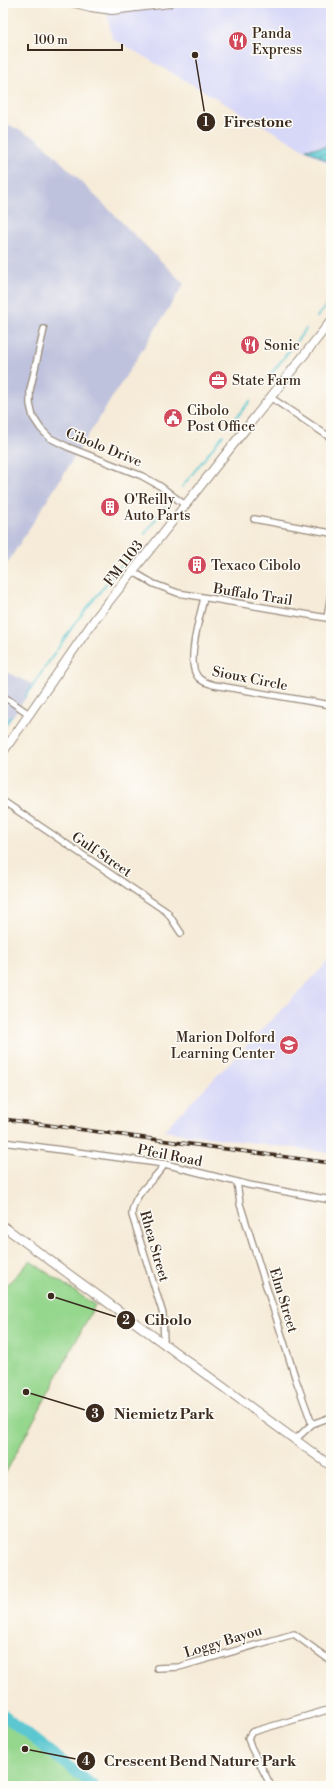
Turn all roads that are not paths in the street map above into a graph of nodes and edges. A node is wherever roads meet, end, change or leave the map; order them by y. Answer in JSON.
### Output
{"nodes":[{"id":1,"x":75,"y":3,"type":"edge"},
{"id":2,"x":169,"y":3,"type":"edge"},
{"id":3,"x":331,"y":321,"type":"edge"},
{"id":4,"x":44,"y":329,"type":"dead end"},
{"id":5,"x":270,"y":397,"type":"junction"},
{"id":6,"x":331,"y":438,"type":"edge"},
{"id":7,"x":185,"y":506,"type":"junction"},
{"id":8,"x":254,"y":519,"type":"dead end"},
{"id":9,"x":331,"y":533,"type":"edge"},
{"id":10,"x":132,"y":571,"type":"junction"},
{"id":11,"x":331,"y":594,"type":"edge"},
{"id":12,"x":204,"y":598,"type":"junction"},
{"id":13,"x":330,"y":619,"type":"edge"},
{"id":14,"x":3,"y":696,"type":"edge"},
{"id":15,"x":331,"y":705,"type":"edge"},
{"id":16,"x":29,"y":714,"type":"junction"},
{"id":17,"x":3,"y":752,"type":"edge"},
{"id":18,"x":3,"y":801,"type":"edge"},
{"id":19,"x":181,"y":933,"type":"dead end"},
{"id":20,"x":3,"y":1142,"type":"edge"},
{"id":21,"x":165,"y":1164,"type":"junction"},
{"id":22,"x":237,"y":1182,"type":"junction"},
{"id":23,"x":331,"y":1200,"type":"edge"},
{"id":24,"x":3,"y":1226,"type":"edge"},
{"id":25,"x":164,"y":1344,"type":"junction"},
{"id":26,"x":331,"y":1417,"type":"edge"},
{"id":27,"x":312,"y":1424,"type":"junction"},
{"id":28,"x":295,"y":1440,"type":"junction"},
{"id":29,"x":331,"y":1466,"type":"edge"},
{"id":30,"x":331,"y":1661,"type":"edge"},
{"id":31,"x":157,"y":1668,"type":"dead end"},
{"id":32,"x":331,"y":1709,"type":"edge"},
{"id":33,"x":271,"y":1786,"type":"edge"}],
"edges":[{"from":1,"to":2,"type":"main road"},
{"from":3,"to":5,"type":"main road","name":"FM 1103","number":"FM 1103"},
{"from":4,"to":7,"type":"street","name":"Cibolo Drive"},
{"from":5,"to":6,"type":"street"},
{"from":5,"to":7,"type":"main road","name":"FM 1103","number":"FM 1103"},
{"from":7,"to":10,"type":"main road","name":"FM 1103","number":"FM 1103"},
{"from":8,"to":9,"type":"street"},
{"from":10,"to":12,"type":"street","name":"Buffalo Trail"},
{"from":10,"to":16,"type":"main road","name":"FM 1103","number":"FM 1103"},
{"from":11,"to":13,"type":"street"},
{"from":12,"to":13,"type":"street","name":"Buffalo Trail"},
{"from":12,"to":15,"type":"street","name":"Sioux Circle"},
{"from":14,"to":16,"type":"street"},
{"from":16,"to":17,"type":"main road","name":"FM 1103","number":"FM 1103"},
{"from":18,"to":19,"type":"street","name":"Gulf Street"},
{"from":20,"to":21,"type":"street","name":"Pfeil Road"},
{"from":21,"to":22,"type":"street","name":"Pfeil Road"},
{"from":21,"to":25,"type":"street","name":"Rhea Street"},
{"from":22,"to":23,"type":"street","name":"Pfeil Road"},
{"from":22,"to":27,"type":"street","name":"Elm Street"},
{"from":24,"to":25,"type":"main road"},
{"from":25,"to":28,"type":"main road"},
{"from":26,"to":27,"type":"street"},
{"from":27,"to":28,"type":"street"},
{"from":28,"to":29,"type":"main road"},
{"from":30,"to":31,"type":"street","name":"Loggy Bayou"},
{"from":32,"to":33,"type":"street"}]}
